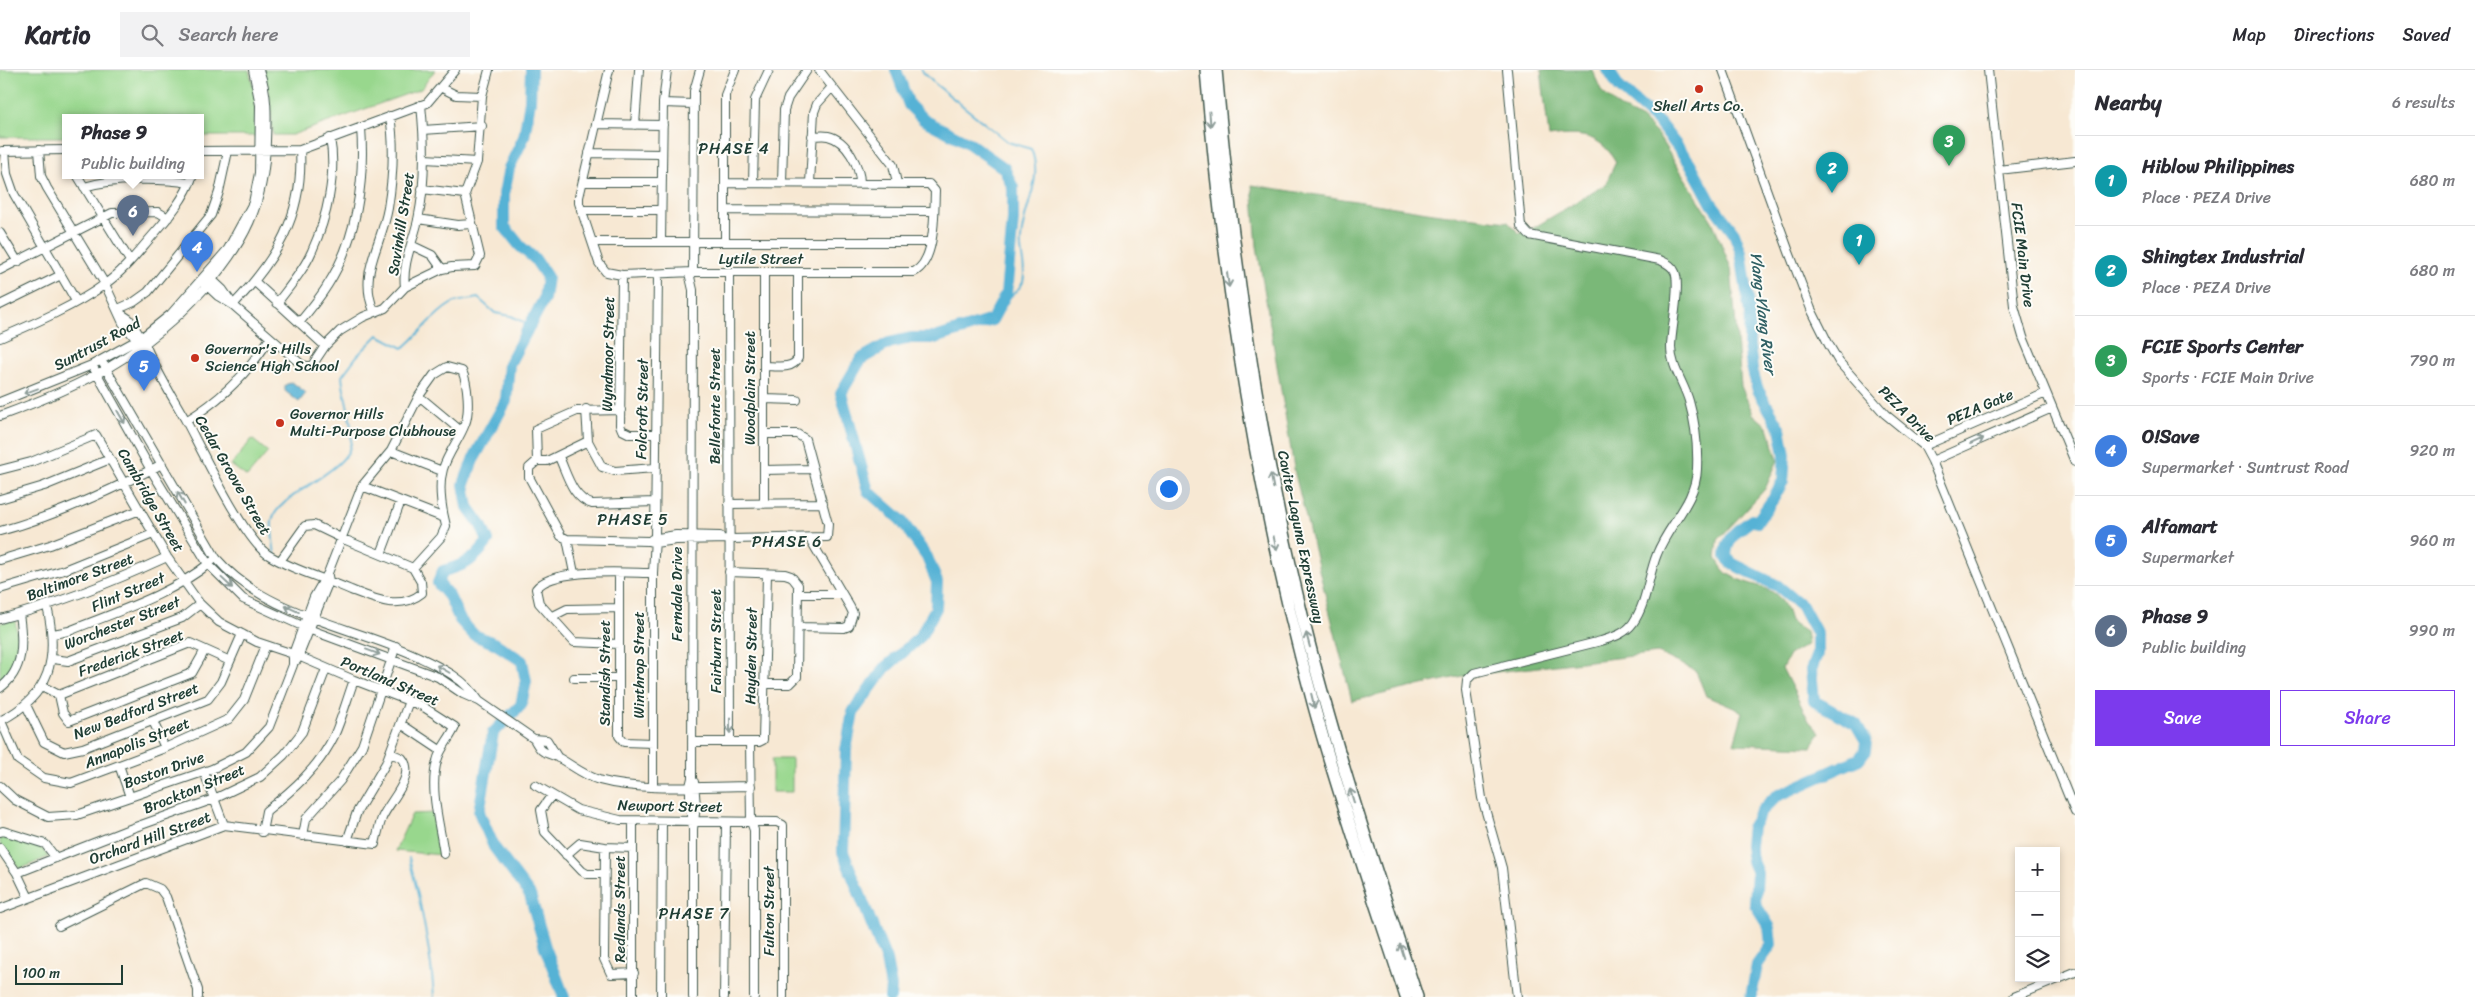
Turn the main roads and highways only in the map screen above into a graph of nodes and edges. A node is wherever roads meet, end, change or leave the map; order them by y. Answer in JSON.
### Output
{"nodes":[{"id":1,"x":1206,"y":70,"type":"edge"},
{"id":2,"x":1216,"y":70,"type":"edge"},
{"id":3,"x":1406,"y":997,"type":"edge"},
{"id":4,"x":1417,"y":997,"type":"edge"}],
"edges":[{"from":1,"to":3,"type":"highway","name":"Cavite–Laguna Expressway","one_way":true},
{"from":4,"to":2,"type":"highway","name":"Cavite–Laguna Expressway","one_way":true}]}
